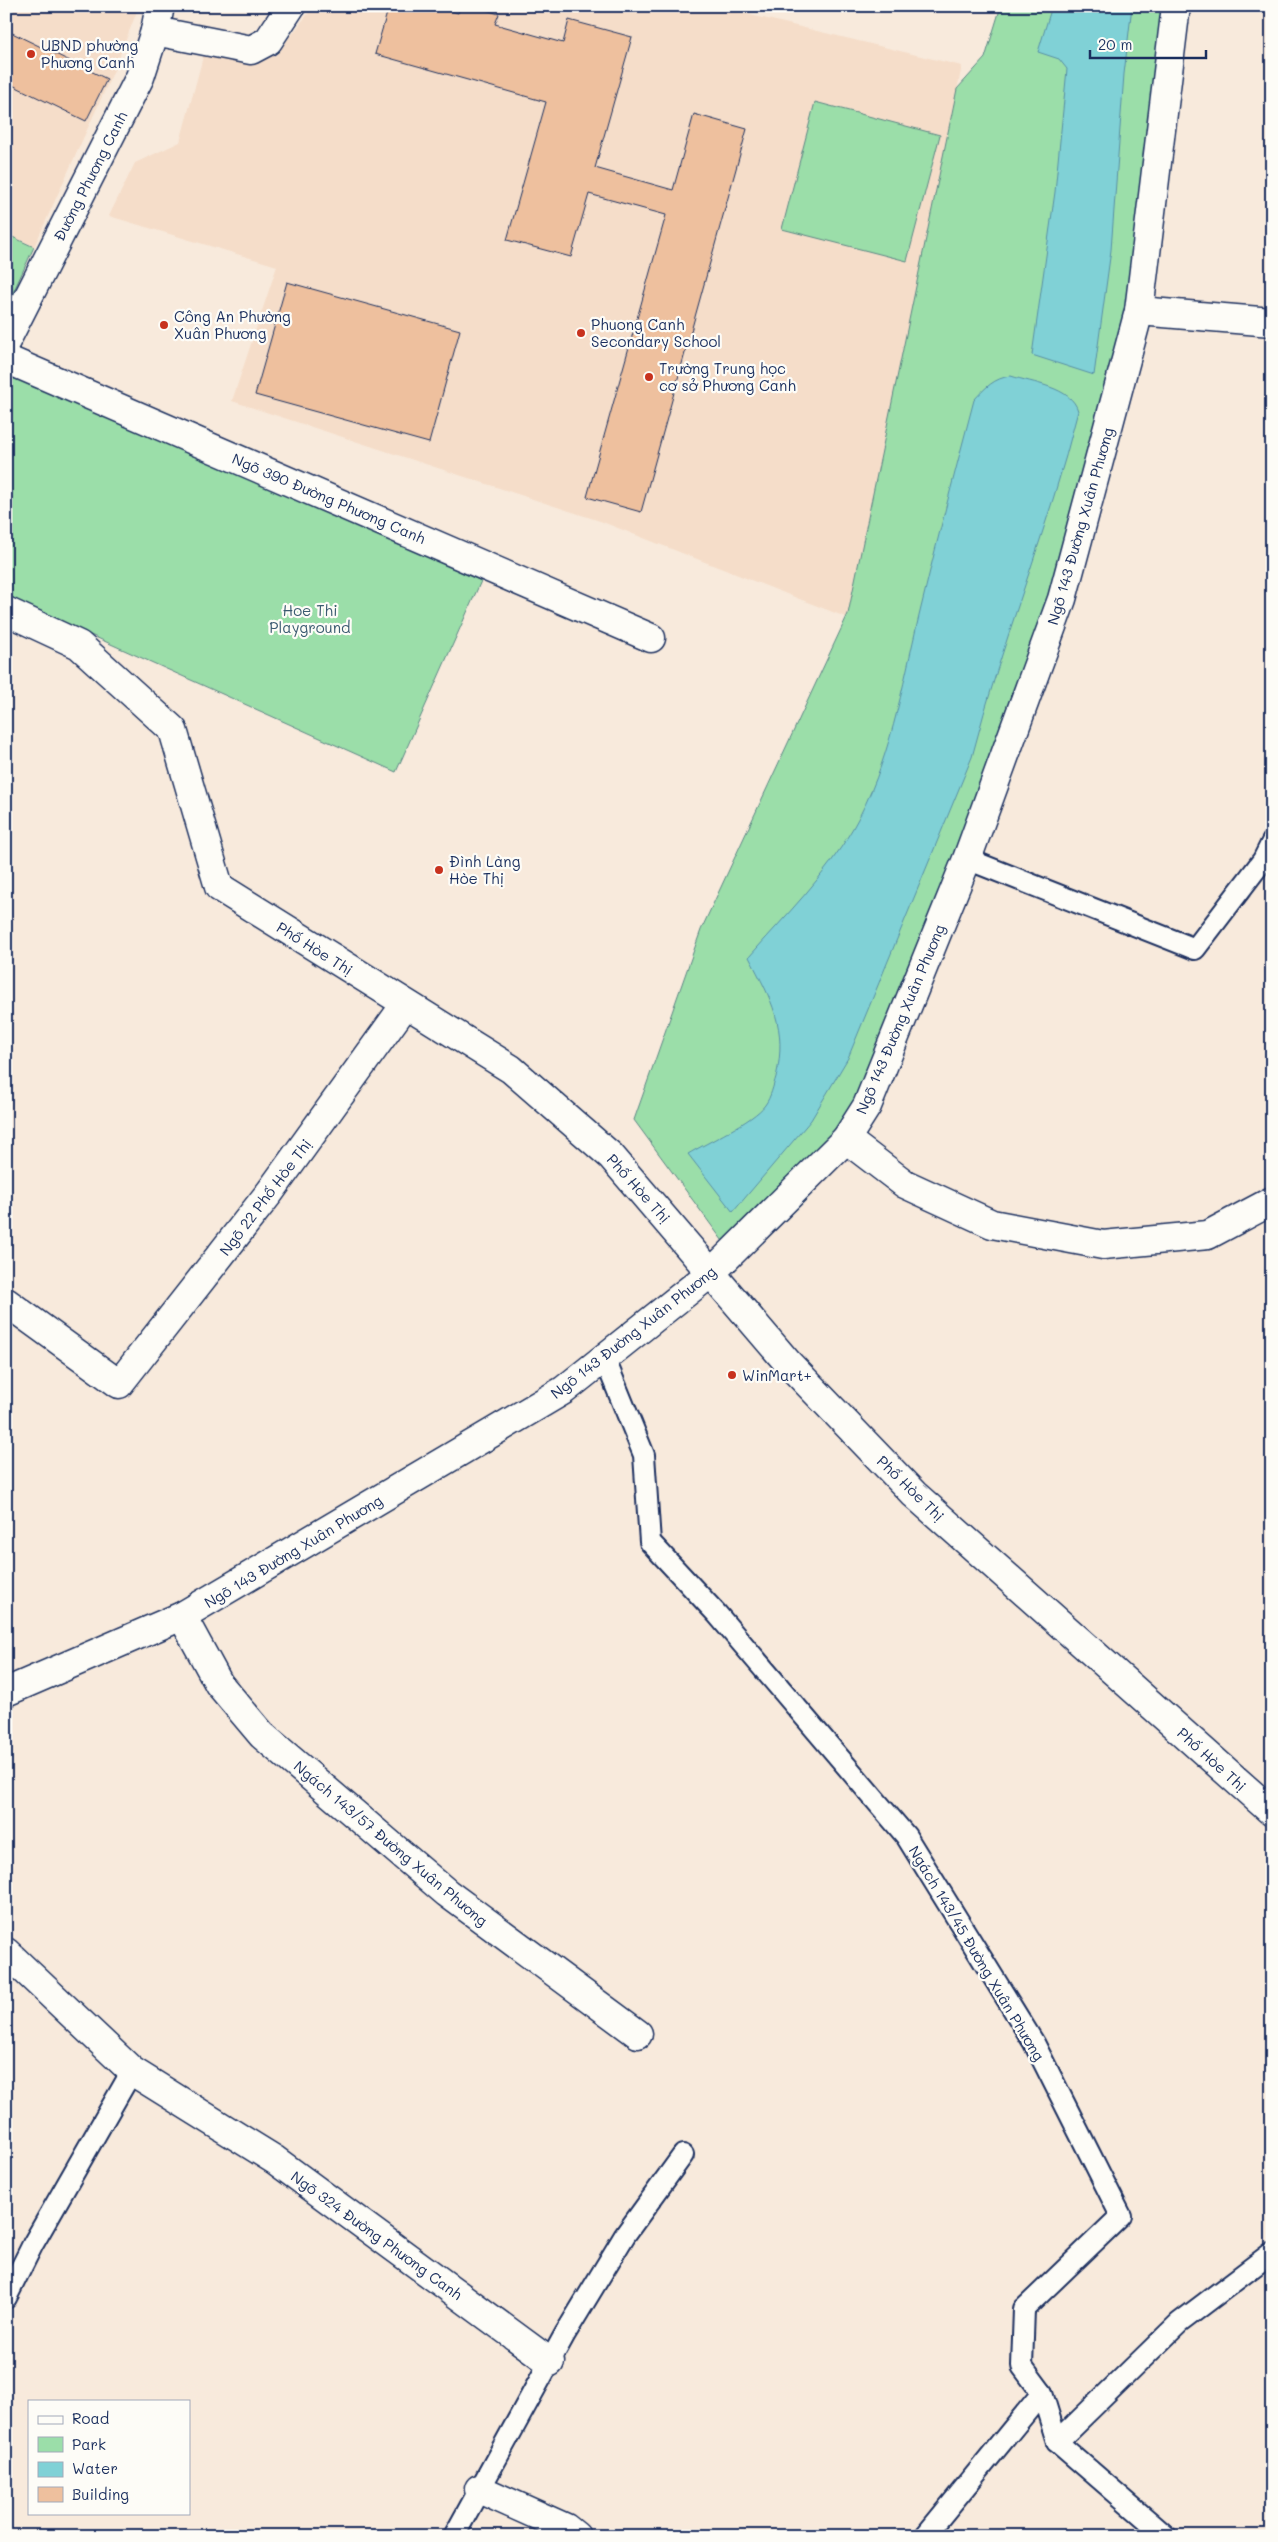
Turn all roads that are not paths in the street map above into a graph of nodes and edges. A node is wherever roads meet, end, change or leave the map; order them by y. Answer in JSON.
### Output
{"nodes":[{"id":1,"x":291,"y":6,"type":"edge"},
{"id":2,"x":1176,"y":6,"type":"edge"},
{"id":3,"x":158,"y":19,"type":"edge"},
{"id":4,"x":1139,"y":311,"type":"junction"},
{"id":5,"x":1272,"y":322,"type":"edge"},
{"id":6,"x":6,"y":341,"type":"edge"},
{"id":7,"x":6,"y":359,"type":"edge"},
{"id":8,"x":6,"y":611,"type":"edge"},
{"id":9,"x":651,"y":638,"type":"dead end"},
{"id":10,"x":1272,"y":842,"type":"edge"},
{"id":11,"x":967,"y":859,"type":"junction"},
{"id":12,"x":405,"y":1005,"type":"junction"},
{"id":13,"x":846,"y":1139,"type":"junction"},
{"id":14,"x":1272,"y":1202,"type":"edge"},
{"id":15,"x":712,"y":1272,"type":"junction"},
{"id":16,"x":6,"y":1302,"type":"edge"},
{"id":17,"x":604,"y":1357,"type":"junction"},
{"id":18,"x":182,"y":1616,"type":"junction"},
{"id":19,"x":6,"y":1692,"type":"edge"},
{"id":20,"x":1272,"y":1812,"type":"edge"},
{"id":21,"x":6,"y":1952,"type":"edge"},
{"id":22,"x":638,"y":2034,"type":"dead end"},
{"id":23,"x":132,"y":2071,"type":"junction"},
{"id":24,"x":683,"y":2154,"type":"dead end"},
{"id":25,"x":1270,"y":2254,"type":"dead end"},
{"id":26,"x":6,"y":2298,"type":"edge"},
{"id":27,"x":550,"y":2362,"type":"junction"},
{"id":28,"x":1042,"y":2393,"type":"junction"},
{"id":29,"x":1057,"y":2442,"type":"junction"},
{"id":30,"x":479,"y":2489,"type":"junction"},
{"id":31,"x":454,"y":2536,"type":"edge"},
{"id":32,"x":576,"y":2536,"type":"edge"},
{"id":33,"x":925,"y":2536,"type":"edge"},
{"id":34,"x":1166,"y":2536,"type":"edge"}],
"edges":[{"from":1,"to":3,"type":"street"},
{"from":2,"to":4,"type":"street","name":"Ngõ 143 Đường Xuân Phương"},
{"from":3,"to":6,"type":"street","name":"Đường Phương Canh"},
{"from":4,"to":5,"type":"street"},
{"from":4,"to":11,"type":"street","name":"Ngõ 143 Đường Xuân Phương"},
{"from":7,"to":9,"type":"street","name":"Ngõ 390 Đường Phương Canh"},
{"from":8,"to":12,"type":"street","name":"Phố Hòe Thị"},
{"from":10,"to":11,"type":"lane"},
{"from":11,"to":13,"type":"street","name":"Ngõ 143 Đường Xuân Phương"},
{"from":12,"to":15,"type":"street","name":"Phố Hòe Thị"},
{"from":12,"to":16,"type":"street","name":"Ngõ 22 Phố Hòe Thị"},
{"from":13,"to":14,"type":"street"},
{"from":13,"to":15,"type":"street","name":"Ngõ 143 Đường Xuân Phương"},
{"from":15,"to":17,"type":"street","name":"Ngõ 143 Đường Xuân Phương"},
{"from":15,"to":20,"type":"street","name":"Phố Hòe Thị"},
{"from":17,"to":18,"type":"street","name":"Ngõ 143 Đường Xuân Phương"},
{"from":17,"to":28,"type":"lane","name":"Ngách 143/45 Đường Xuân Phương"},
{"from":18,"to":19,"type":"street","name":"Ngõ 143 Đường Xuân Phương"},
{"from":18,"to":22,"type":"street","name":"Ngách 143/57 Đường Xuân Phương"},
{"from":21,"to":23,"type":"street","name":"Ngõ 324 Đường Phương Canh"},
{"from":23,"to":26,"type":"lane"},
{"from":23,"to":27,"type":"street","name":"Ngõ 324 Đường Phương Canh"},
{"from":24,"to":27,"type":"lane"},
{"from":25,"to":29,"type":"lane"},
{"from":27,"to":30,"type":"lane"},
{"from":28,"to":29,"type":"lane","name":"Ngách 143/45 Đường Xuân Phương"},
{"from":28,"to":33,"type":"lane"},
{"from":29,"to":34,"type":"lane"},
{"from":30,"to":31,"type":"lane"},
{"from":30,"to":32,"type":"street"}]}
